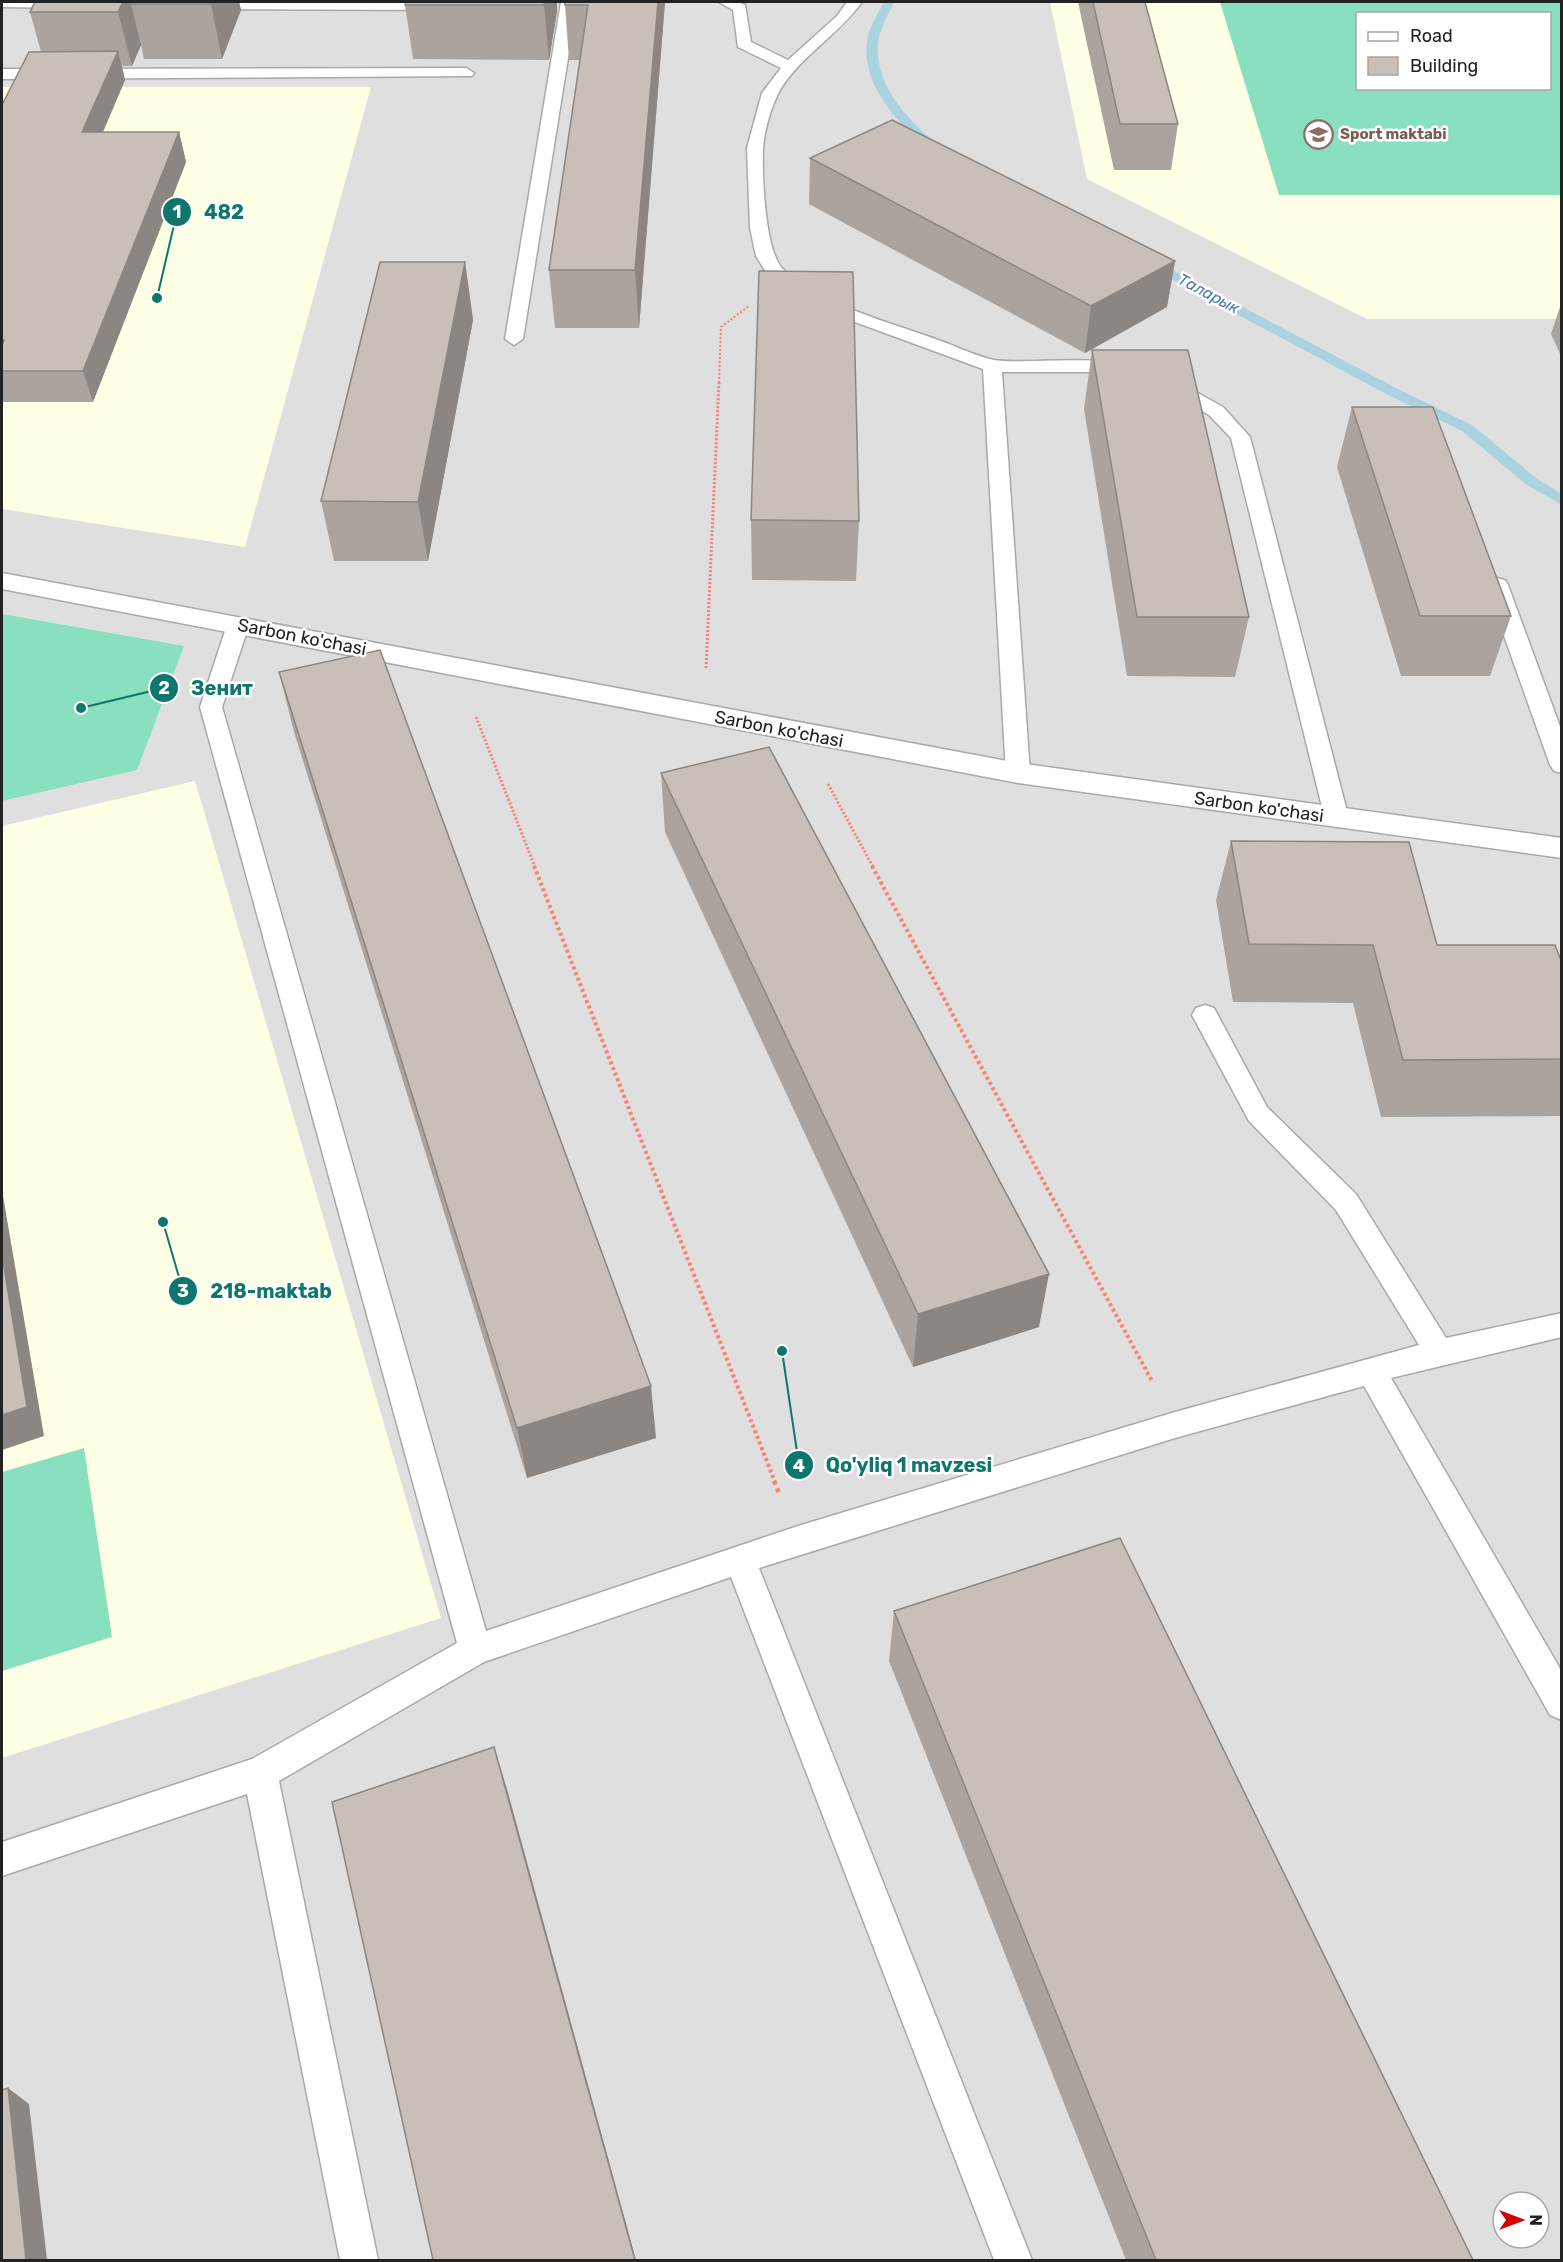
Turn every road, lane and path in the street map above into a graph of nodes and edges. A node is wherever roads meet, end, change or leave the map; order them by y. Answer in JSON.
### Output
{"nodes":[{"id":1,"x":11,"y":2,"type":"edge"},
{"id":2,"x":727,"y":2,"type":"edge"},
{"id":3,"x":854,"y":2,"type":"edge"},
{"id":4,"x":86,"y":3,"type":"edge"},
{"id":5,"x":286,"y":3,"type":"edge"},
{"id":6,"x":192,"y":4,"type":"edge"},
{"id":7,"x":564,"y":4,"type":"edge"},
{"id":8,"x":462,"y":5,"type":"edge"},
{"id":9,"x":790,"y":67,"type":"junction"},
{"id":10,"x":466,"y":73,"type":"dead end"},
{"id":11,"x":2,"y":74,"type":"edge"},
{"id":12,"x":784,"y":281,"type":"junction"},
{"id":13,"x":514,"y":339,"type":"dead end"},
{"id":14,"x":992,"y":366,"type":"junction"},
{"id":15,"x":1490,"y":566,"type":"edge"},
{"id":16,"x":2,"y":581,"type":"edge"},
{"id":17,"x":238,"y":625,"type":"junction"},
{"id":18,"x":456,"y":666,"type":"junction"},
{"id":19,"x":703,"y":714,"type":"junction"},
{"id":20,"x":801,"y":733,"type":"junction"},
{"id":21,"x":1562,"y":765,"type":"edge"},
{"id":22,"x":1018,"y":773,"type":"junction"},
{"id":23,"x":1337,"y":819,"type":"junction"},
{"id":24,"x":1562,"y":848,"type":"edge"},
{"id":25,"x":1205,"y":1015,"type":"dead end"},
{"id":26,"x":1562,"y":1325,"type":"edge"},
{"id":27,"x":1439,"y":1352,"type":"junction"},
{"id":28,"x":1371,"y":1371,"type":"junction"},
{"id":29,"x":1175,"y":1425,"type":"junction"},
{"id":30,"x":798,"y":1540,"type":"junction"},
{"id":31,"x":740,"y":1559,"type":"junction"},
{"id":32,"x":475,"y":1650,"type":"junction"},
{"id":33,"x":1562,"y":1704,"type":"edge"},
{"id":34,"x":260,"y":1773,"type":"junction"},
{"id":35,"x":2,"y":1859,"type":"edge"},
{"id":36,"x":359,"y":2260,"type":"edge"},
{"id":37,"x":1013,"y":2260,"type":"edge"}],
"edges":[{"from":1,"to":4,"type":"lane"},
{"from":2,"to":9,"type":"lane"},
{"from":3,"to":9,"type":"lane"},
{"from":5,"to":6,"type":"lane"},
{"from":5,"to":8,"type":"lane"},
{"from":7,"to":13,"type":"lane"},
{"from":9,"to":12,"type":"lane"},
{"from":10,"to":11,"type":"lane"},
{"from":12,"to":14,"type":"lane"},
{"from":12,"to":19,"type":"path"},
{"from":14,"to":22,"type":"lane"},
{"from":14,"to":23,"type":"lane"},
{"from":15,"to":21,"type":"lane"},
{"from":16,"to":17,"type":"street","name":"Sarbon ko'chasi"},
{"from":17,"to":18,"type":"street","name":"Sarbon ko'chasi"},
{"from":17,"to":32,"type":"lane"},
{"from":18,"to":19,"type":"street","name":"Sarbon ko'chasi"},
{"from":18,"to":30,"type":"path"},
{"from":19,"to":20,"type":"street","name":"Sarbon ko'chasi"},
{"from":20,"to":22,"type":"street","name":"Sarbon ko'chasi"},
{"from":20,"to":29,"type":"path"},
{"from":22,"to":23,"type":"street","name":"Sarbon ko'chasi"},
{"from":23,"to":24,"type":"street","name":"Sarbon ko'chasi"},
{"from":25,"to":27,"type":"lane"},
{"from":26,"to":27,"type":"lane"},
{"from":27,"to":28,"type":"lane"},
{"from":28,"to":29,"type":"lane"},
{"from":28,"to":33,"type":"lane"},
{"from":29,"to":30,"type":"lane"},
{"from":30,"to":31,"type":"lane"},
{"from":31,"to":32,"type":"lane"},
{"from":31,"to":37,"type":"lane"},
{"from":32,"to":34,"type":"lane"},
{"from":34,"to":35,"type":"lane"},
{"from":34,"to":36,"type":"lane"}]}
